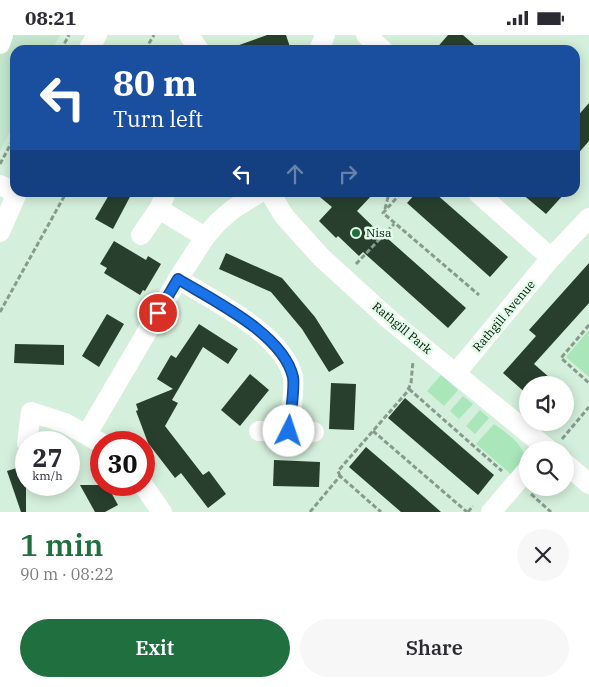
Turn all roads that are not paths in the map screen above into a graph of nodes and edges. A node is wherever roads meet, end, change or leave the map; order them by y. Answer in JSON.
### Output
{"nodes":[{"id":1,"x":3,"y":35,"type":"edge"},
{"id":2,"x":366,"y":35,"type":"edge"},
{"id":3,"x":0,"y":44,"type":"edge"},
{"id":4,"x":377,"y":45,"type":"edge"},
{"id":5,"x":15,"y":197,"type":"edge"},
{"id":6,"x":252,"y":197,"type":"edge"},
{"id":7,"x":272,"y":197,"type":"edge"},
{"id":8,"x":482,"y":197,"type":"edge"},
{"id":9,"x":589,"y":218,"type":"edge"},
{"id":10,"x":0,"y":232,"type":"edge"},
{"id":11,"x":141,"y":235,"type":"dead end"},
{"id":12,"x":205,"y":237,"type":"junction"},
{"id":13,"x":551,"y":258,"type":"junction"},
{"id":14,"x":178,"y":279,"type":"junction"},
{"id":15,"x":456,"y":373,"type":"junction"},
{"id":16,"x":28,"y":431,"type":"edge"},
{"id":17,"x":78,"y":431,"type":"edge"},
{"id":18,"x":98,"y":431,"type":"edge"},
{"id":19,"x":259,"y":431,"type":"dead end"},
{"id":20,"x":289,"y":431,"type":"junction"},
{"id":21,"x":314,"y":432,"type":"dead end"},
{"id":22,"x":541,"y":441,"type":"edge"},
{"id":23,"x":574,"y":471,"type":"edge"},
{"id":24,"x":519,"y":479,"type":"edge"},
{"id":25,"x":589,"y":484,"type":"edge"},
{"id":26,"x":151,"y":496,"type":"edge"},
{"id":27,"x":483,"y":509,"type":"edge"},
{"id":28,"x":162,"y":512,"type":"edge"}],
"edges":[{"from":1,"to":3,"type":"street"},
{"from":2,"to":4,"type":"street"},
{"from":5,"to":10,"type":"street"},
{"from":6,"to":12,"type":"street"},
{"from":7,"to":15,"type":"street","name":"Rathgill Park"},
{"from":8,"to":13,"type":"street"},
{"from":9,"to":13,"type":"street","name":"Rathgill Avenue"},
{"from":11,"to":12,"type":"street"},
{"from":12,"to":14,"type":"street"},
{"from":13,"to":15,"type":"street","name":"Rathgill Avenue"},
{"from":14,"to":18,"type":"street"},
{"from":14,"to":20,"type":"street"},
{"from":15,"to":22,"type":"street","name":"Rathgill Park"},
{"from":16,"to":17,"type":"street"},
{"from":19,"to":20,"type":"street"},
{"from":20,"to":21,"type":"street"},
{"from":23,"to":25,"type":"street"},
{"from":24,"to":27,"type":"street"},
{"from":26,"to":28,"type":"street"}]}
